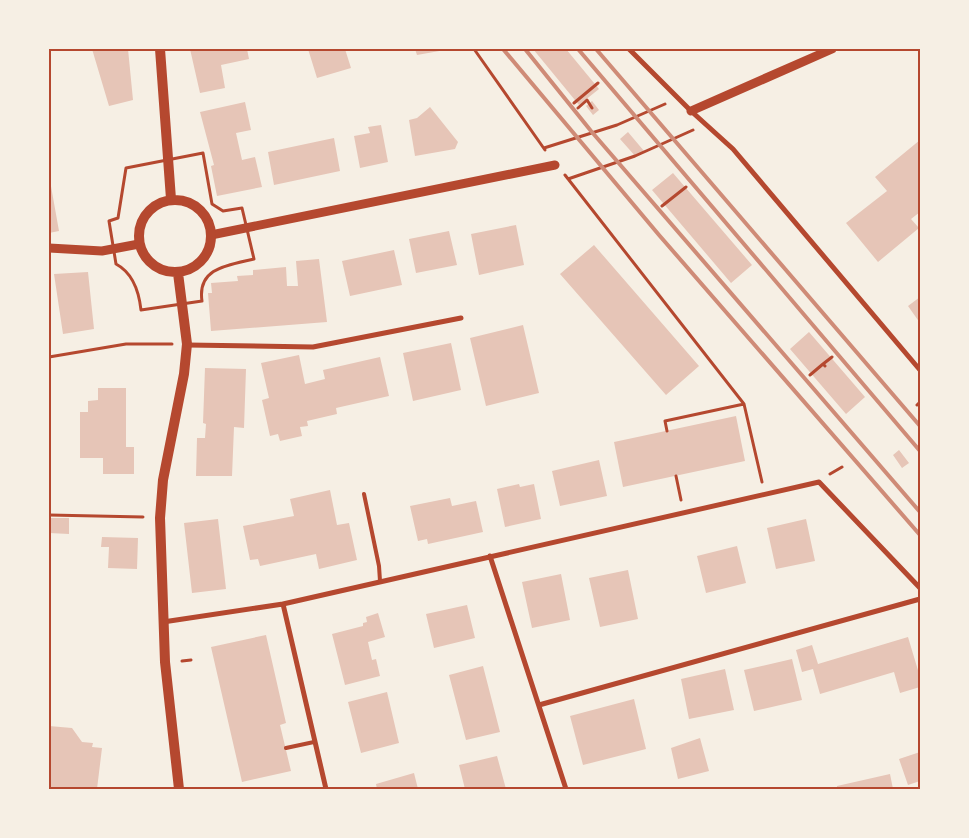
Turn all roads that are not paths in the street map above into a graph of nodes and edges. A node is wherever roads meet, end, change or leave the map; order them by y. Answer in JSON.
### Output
{"nodes":[{"id":1,"x":160,"y":49,"type":"edge"},
{"id":2,"x":629,"y":49,"type":"edge"},
{"id":3,"x":832,"y":49,"type":"edge"},
{"id":4,"x":691,"y":111,"type":"junction"},
{"id":5,"x":555,"y":165,"type":"road end"},
{"id":6,"x":171,"y":199,"type":"junction"},
{"id":7,"x":211,"y":235,"type":"junction"},
{"id":8,"x":139,"y":244,"type":"junction"},
{"id":9,"x":49,"y":248,"type":"edge"},
{"id":10,"x":178,"y":272,"type":"junction"},
{"id":11,"x":461,"y":318,"type":"dead end"},
{"id":12,"x":187,"y":344,"type":"junction"},
{"id":13,"x":920,"y":370,"type":"edge"},
{"id":14,"x":364,"y":494,"type":"dead end"},
{"id":15,"x":490,"y":556,"type":"junction"},
{"id":16,"x":380,"y":581,"type":"junction"},
{"id":17,"x":920,"y":588,"type":"edge"},
{"id":18,"x":920,"y":599,"type":"edge"},
{"id":19,"x":284,"y":604,"type":"junction"},
{"id":20,"x":162,"y":622,"type":"junction"},
{"id":21,"x":539,"y":705,"type":"junction"},
{"id":22,"x":314,"y":742,"type":"junction"},
{"id":23,"x":286,"y":748,"type":"dead end"},
{"id":24,"x":179,"y":789,"type":"edge"},
{"id":25,"x":326,"y":789,"type":"edge"},
{"id":26,"x":566,"y":789,"type":"edge"}],
"edges":[{"from":1,"to":6,"type":"main road"},
{"from":2,"to":4,"type":"street"},
{"from":3,"to":4,"type":"street"},
{"from":4,"to":13,"type":"street"},
{"from":5,"to":7,"type":"street"},
{"from":6,"to":7,"type":"main road"},
{"from":6,"to":8,"type":"main road"},
{"from":7,"to":10,"type":"main road"},
{"from":8,"to":9,"type":"street"},
{"from":8,"to":10,"type":"main road"},
{"from":10,"to":12,"type":"main road"},
{"from":11,"to":12,"type":"street"},
{"from":12,"to":20,"type":"main road"},
{"from":14,"to":16,"type":"lane"},
{"from":15,"to":16,"type":"street"},
{"from":15,"to":17,"type":"street"},
{"from":15,"to":21,"type":"street"},
{"from":16,"to":19,"type":"street"},
{"from":18,"to":21,"type":"street"},
{"from":19,"to":20,"type":"street"},
{"from":19,"to":22,"type":"street"},
{"from":20,"to":24,"type":"main road"},
{"from":21,"to":26,"type":"street"},
{"from":22,"to":23,"type":"lane"},
{"from":22,"to":25,"type":"street"}]}
